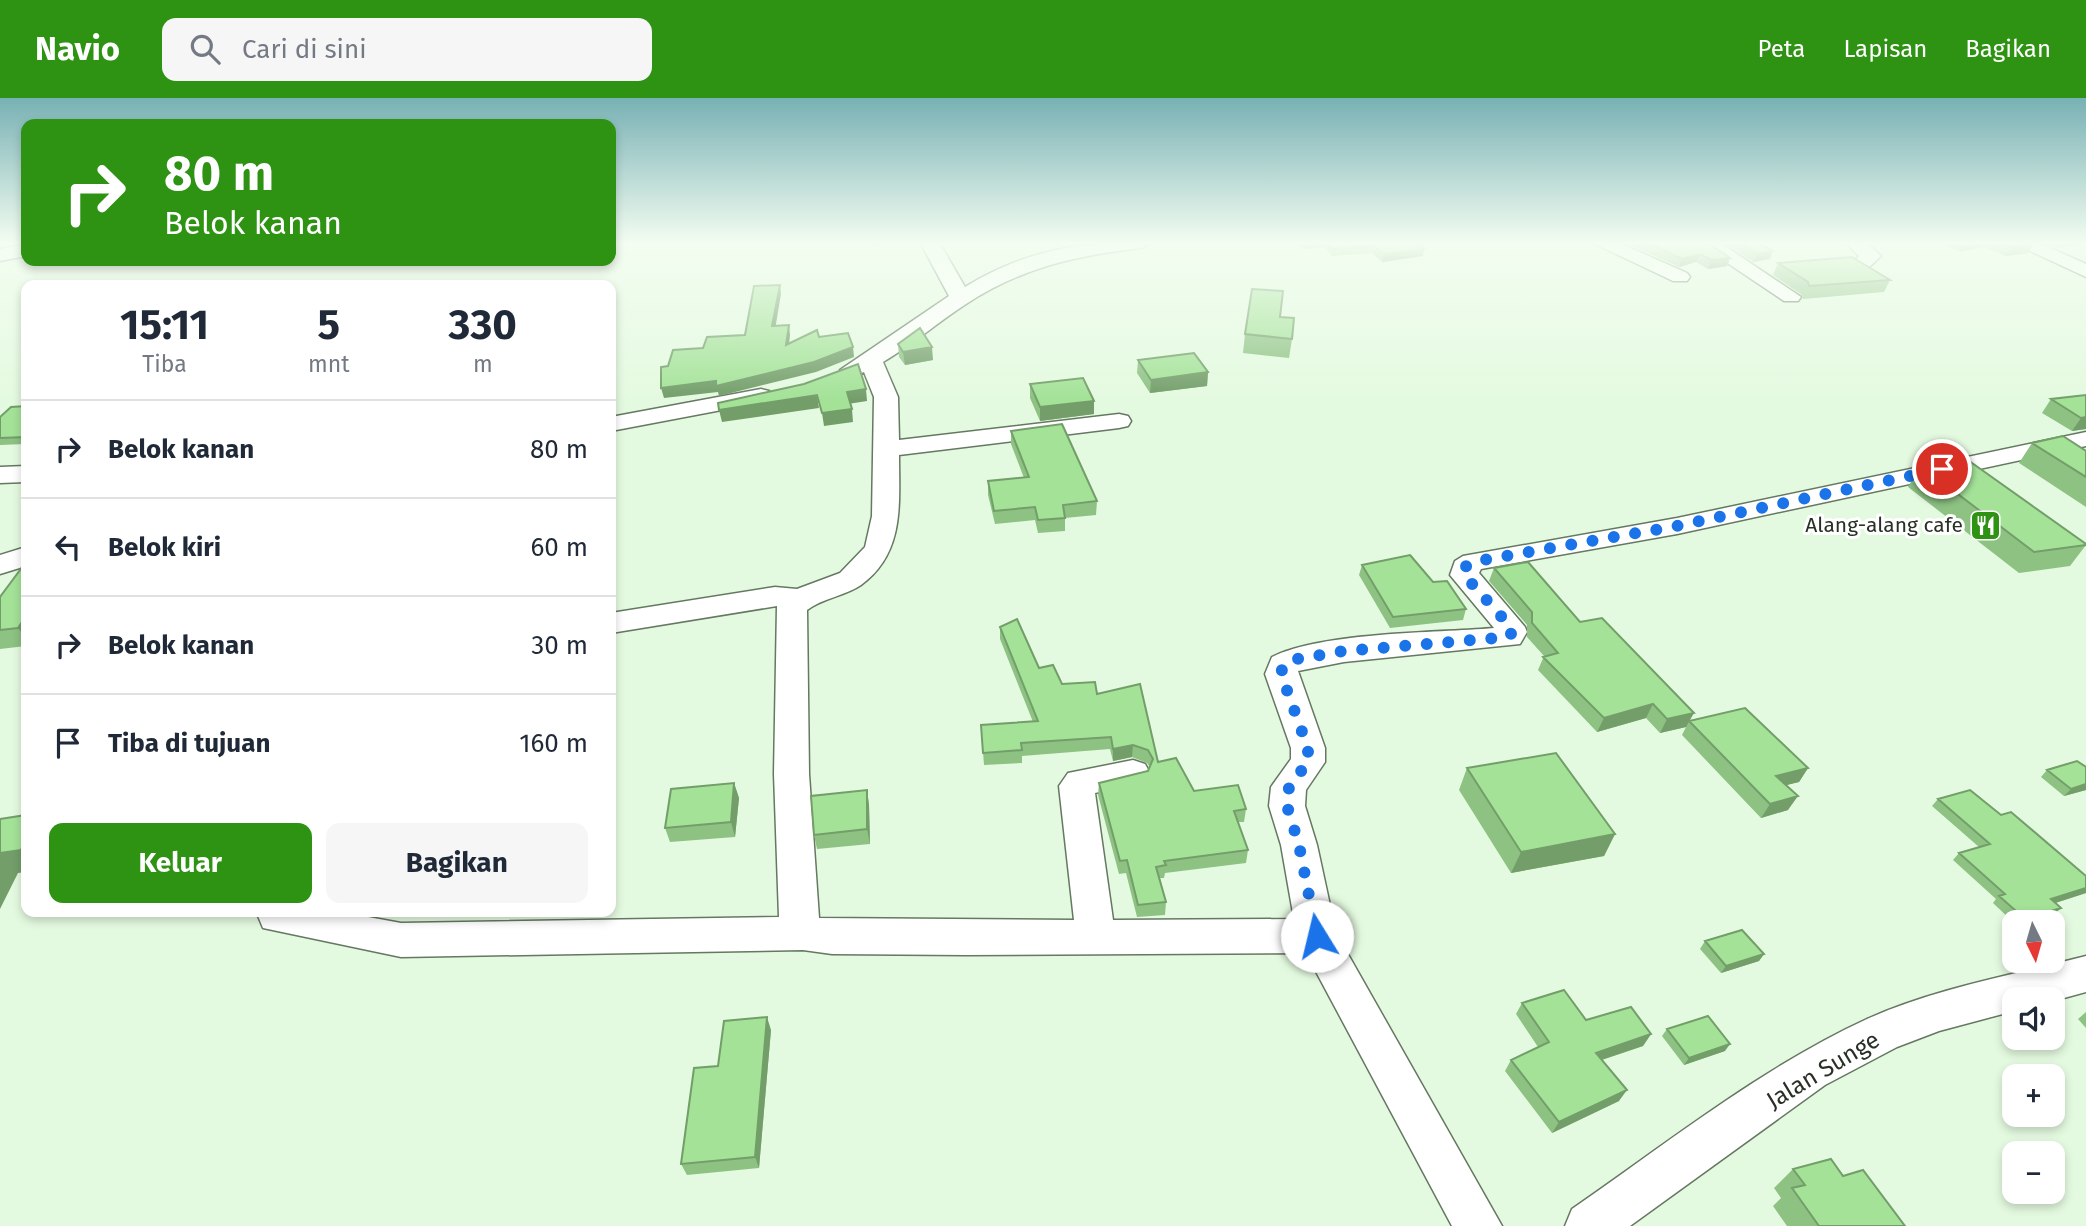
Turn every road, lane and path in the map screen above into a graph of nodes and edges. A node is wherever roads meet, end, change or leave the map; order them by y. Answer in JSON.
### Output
{"nodes":[{"id":1,"x":959,"y":295,"type":"edge"},
{"id":2,"x":968,"y":295,"type":"edge"},
{"id":3,"x":1786,"y":295,"type":"edge"},
{"id":4,"x":961,"y":298,"type":"junction"},
{"id":5,"x":1791,"y":298,"type":"dead end"},
{"id":6,"x":871,"y":361,"type":"junction"},
{"id":7,"x":825,"y":379,"type":"edge"},
{"id":8,"x":779,"y":393,"type":"edge"},
{"id":9,"x":1119,"y":421,"type":"dead end"},
{"id":10,"x":616,"y":423,"type":"edge"},
{"id":11,"x":2086,"y":439,"type":"edge"},
{"id":12,"x":887,"y":449,"type":"junction"},
{"id":13,"x":21,"y":474,"type":"edge"},
{"id":14,"x":0,"y":475,"type":"edge"},
{"id":15,"x":21,"y":558,"type":"edge"},
{"id":16,"x":0,"y":565,"type":"edge"},
{"id":17,"x":802,"y":599,"type":"junction"},
{"id":18,"x":616,"y":622,"type":"edge"},
{"id":19,"x":1133,"y":773,"type":"edge"},
{"id":20,"x":282,"y":917,"type":"edge"},
{"id":21,"x":803,"y":933,"type":"junction"},
{"id":22,"x":1317,"y":936,"type":"junction"},
{"id":23,"x":1096,"y":937,"type":"junction"},
{"id":24,"x":2086,"y":974,"type":"edge"},
{"id":25,"x":1478,"y":1226,"type":"edge"},
{"id":26,"x":1590,"y":1226,"type":"edge"}],
"edges":[{"from":1,"to":4,"type":"street"},
{"from":2,"to":4,"type":"street"},
{"from":3,"to":5,"type":"street"},
{"from":4,"to":6,"type":"street"},
{"from":6,"to":7,"type":"street"},
{"from":6,"to":12,"type":"street"},
{"from":8,"to":10,"type":"street"},
{"from":9,"to":12,"type":"street"},
{"from":11,"to":22,"type":"street"},
{"from":12,"to":17,"type":"street"},
{"from":13,"to":14,"type":"street"},
{"from":15,"to":16,"type":"street"},
{"from":17,"to":18,"type":"street"},
{"from":17,"to":21,"type":"street"},
{"from":19,"to":23,"type":"street"},
{"from":20,"to":21,"type":"street"},
{"from":21,"to":23,"type":"street"},
{"from":22,"to":23,"type":"street"},
{"from":22,"to":25,"type":"street"},
{"from":24,"to":26,"type":"street","name":"Jalan Sunge"}]}
